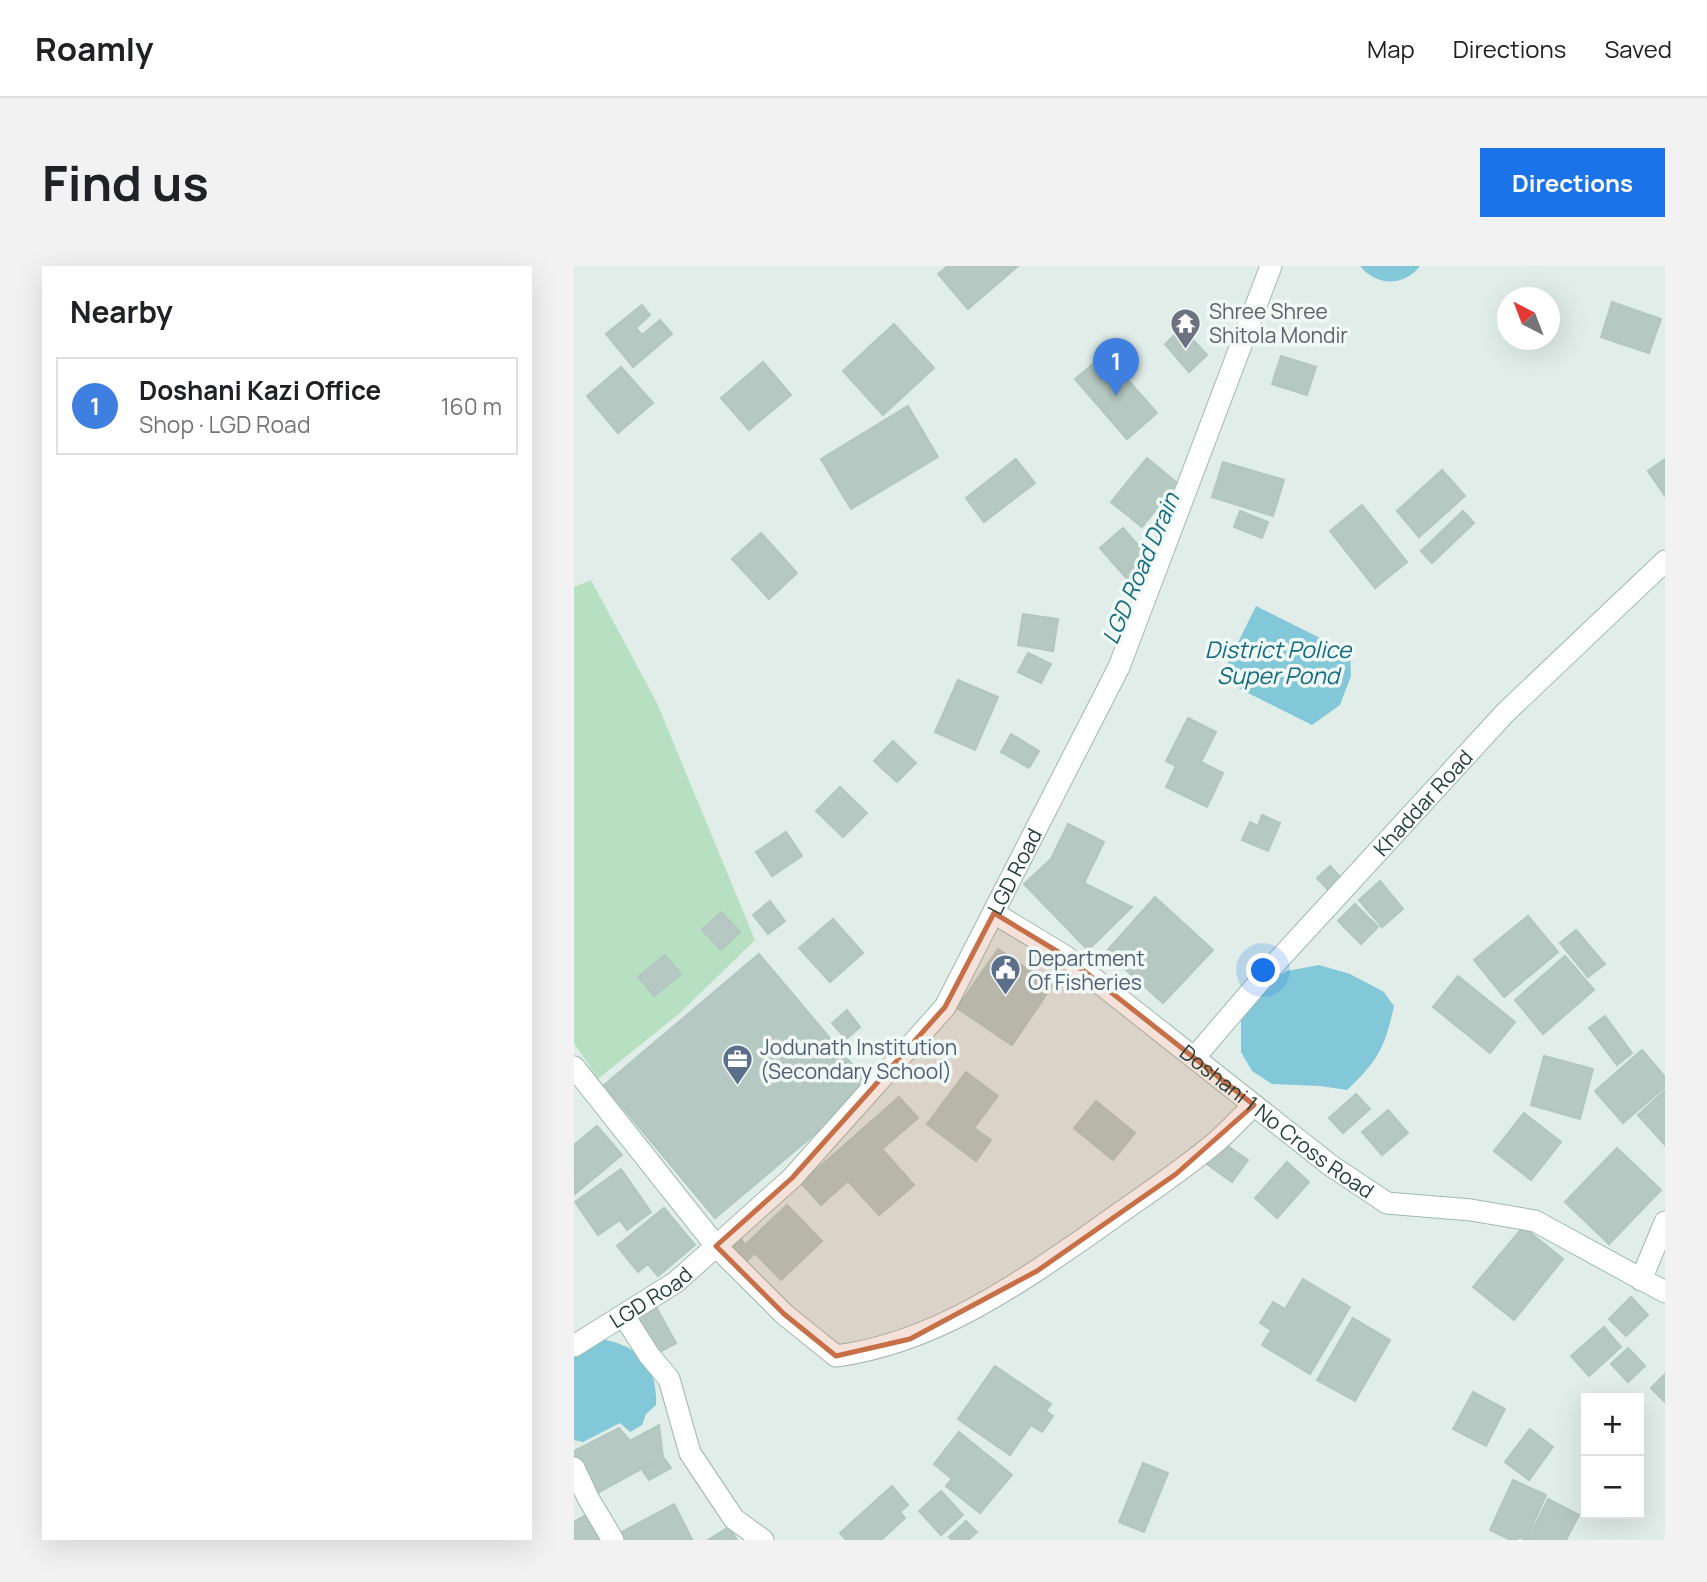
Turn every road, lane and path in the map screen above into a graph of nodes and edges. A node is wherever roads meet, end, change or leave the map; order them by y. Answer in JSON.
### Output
{"nodes":[{"id":1,"x":1271,"y":266,"type":"edge"},
{"id":2,"x":1665,"y":561,"type":"edge"},
{"id":3,"x":994,"y":913,"type":"junction"},
{"id":4,"x":1194,"y":1058,"type":"junction"},
{"id":5,"x":574,"y":1067,"type":"edge"},
{"id":6,"x":1254,"y":1105,"type":"junction"},
{"id":7,"x":1665,"y":1222,"type":"edge"},
{"id":8,"x":716,"y":1246,"type":"junction"},
{"id":9,"x":1641,"y":1280,"type":"junction"},
{"id":10,"x":1665,"y":1292,"type":"edge"},
{"id":11,"x":624,"y":1316,"type":"junction"},
{"id":12,"x":574,"y":1346,"type":"edge"},
{"id":13,"x":574,"y":1468,"type":"edge"},
{"id":14,"x":613,"y":1540,"type":"edge"},
{"id":15,"x":763,"y":1540,"type":"edge"}],
"edges":[{"from":1,"to":3,"type":"street","name":"LGD Road"},
{"from":2,"to":4,"type":"street","name":"Khaddar Road"},
{"from":3,"to":4,"type":"street","name":"Doshani 1 No Cross Road"},
{"from":3,"to":8,"type":"street","name":"LGD Road"},
{"from":4,"to":6,"type":"street","name":"Doshani 1 No Cross Road"},
{"from":5,"to":8,"type":"street"},
{"from":6,"to":8,"type":"street"},
{"from":6,"to":9,"type":"street","name":"Doshani 1 No Cross Road"},
{"from":7,"to":9,"type":"street"},
{"from":8,"to":11,"type":"street","name":"LGD Road"},
{"from":9,"to":10,"type":"street","name":"Doshani 1 No Cross Road"},
{"from":11,"to":12,"type":"street","name":"LGD Road"},
{"from":11,"to":15,"type":"street"},
{"from":13,"to":14,"type":"street"}]}
